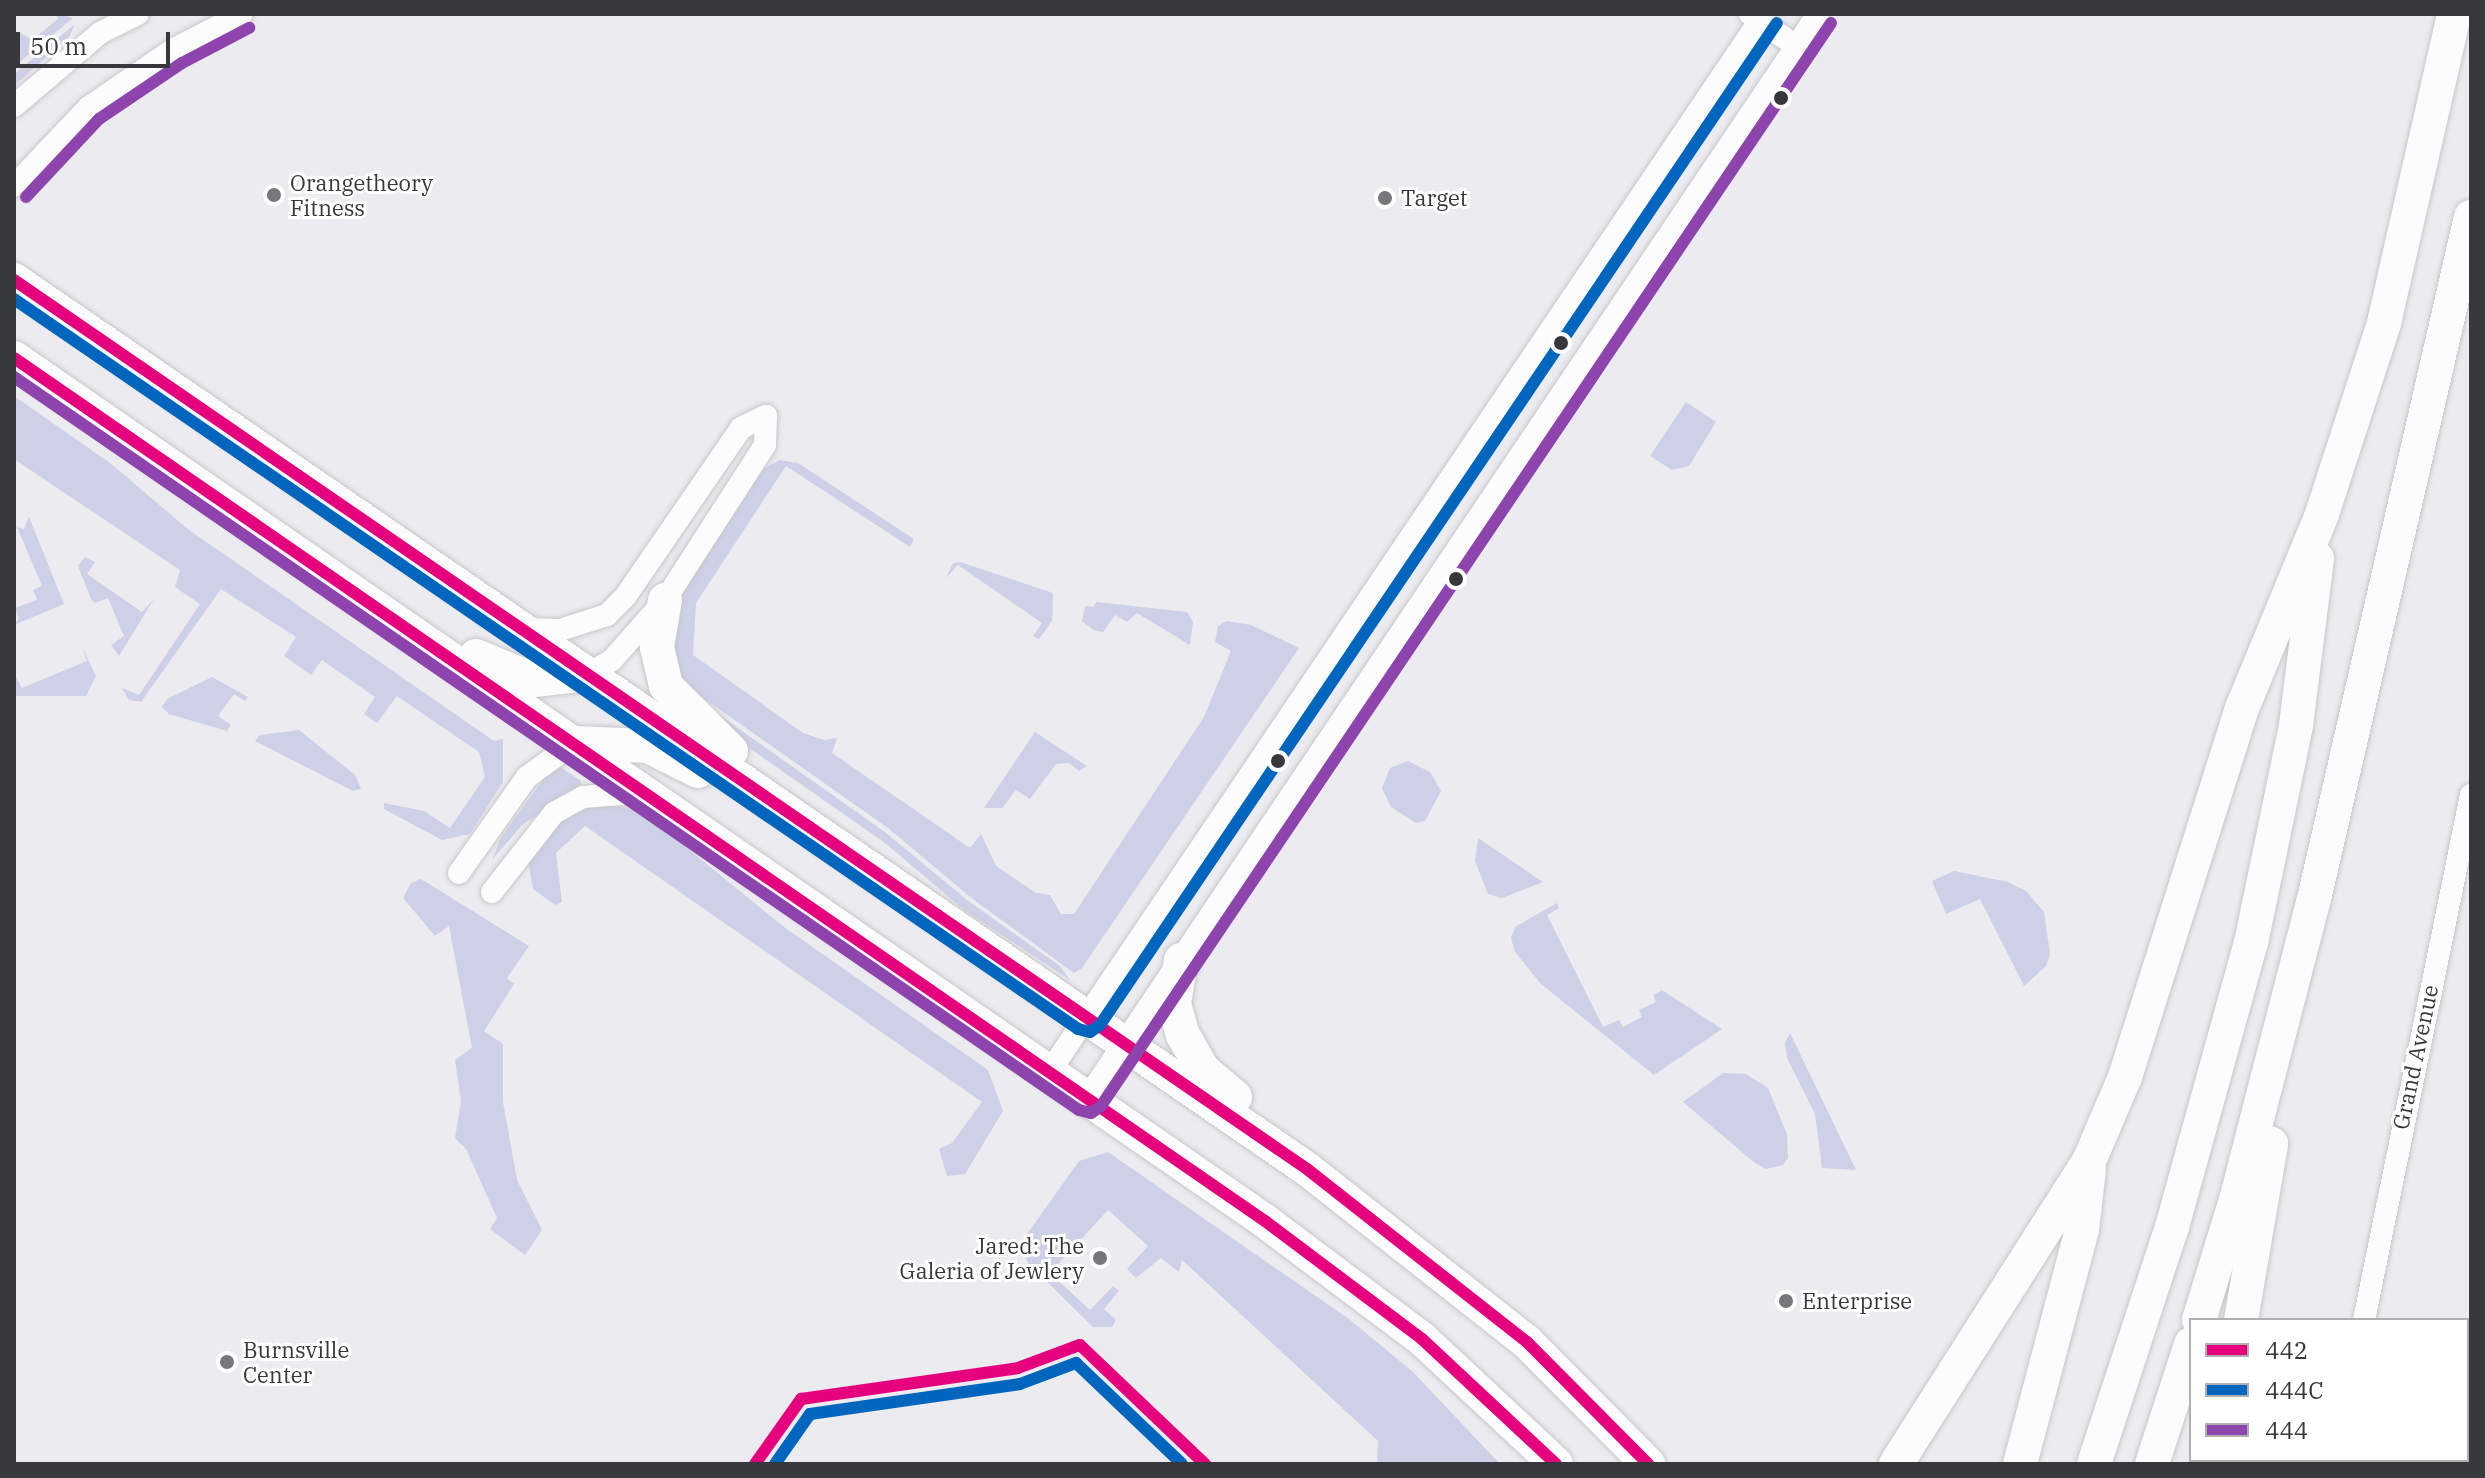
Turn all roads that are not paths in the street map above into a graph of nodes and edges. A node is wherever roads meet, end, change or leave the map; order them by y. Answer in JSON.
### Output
{"nodes":[{"id":1,"x":138,"y":14,"type":"edge"},
{"id":2,"x":242,"y":14,"type":"edge"},
{"id":3,"x":1818,"y":14,"type":"edge"},
{"id":4,"x":2454,"y":14,"type":"edge"},
{"id":5,"x":1758,"y":16,"type":"edge"},
{"id":6,"x":1796,"y":46,"type":"junction"},
{"id":7,"x":14,"y":106,"type":"edge"},
{"id":8,"x":14,"y":186,"type":"edge"},
{"id":9,"x":2471,"y":217,"type":"edge"},
{"id":10,"x":14,"y":280,"type":"edge"},
{"id":11,"x":14,"y":358,"type":"edge"},
{"id":12,"x":2322,"y":514,"type":"junction"},
{"id":13,"x":349,"y":588,"type":"junction"},
{"id":14,"x":665,"y":600,"type":"junction"},
{"id":15,"x":522,"y":629,"type":"junction"},
{"id":16,"x":589,"y":674,"type":"junction"},
{"id":17,"x":574,"y":743,"type":"junction"},
{"id":18,"x":646,"y":792,"type":"junction"},
{"id":19,"x":2471,"y":795,"type":"edge"},
{"id":20,"x":829,"y":840,"type":"junction"},
{"id":21,"x":459,"y":873,"type":"dead end"},
{"id":22,"x":492,"y":892,"type":"dead end"},
{"id":23,"x":2314,"y":899,"type":"junction"},
{"id":24,"x":1181,"y":960,"type":"junction"},
{"id":25,"x":1087,"y":1016,"type":"junction"},
{"id":26,"x":1125,"y":1043,"type":"junction"},
{"id":27,"x":1050,"y":1071,"type":"junction"},
{"id":28,"x":1088,"y":1097,"type":"junction"},
{"id":29,"x":2089,"y":1161,"type":"junction"},
{"id":30,"x":1406,"y":1243,"type":"junction"},
{"id":31,"x":2200,"y":1318,"type":"edge"},
{"id":32,"x":2241,"y":1318,"type":"edge"},
{"id":33,"x":2364,"y":1318,"type":"edge"},
{"id":34,"x":2189,"y":1350,"type":"edge"},
{"id":35,"x":1556,"y":1464,"type":"edge"},
{"id":36,"x":1648,"y":1464,"type":"edge"},
{"id":37,"x":1896,"y":1464,"type":"edge"},
{"id":38,"x":2020,"y":1464,"type":"edge"},
{"id":39,"x":2094,"y":1464,"type":"edge"},
{"id":40,"x":2152,"y":1464,"type":"edge"}],
"edges":[{"from":1,"to":7,"type":"street"},
{"from":2,"to":8,"type":"street"},
{"from":3,"to":6,"type":"street"},
{"from":4,"to":12,"type":"highway"},
{"from":5,"to":6,"type":"street"},
{"from":5,"to":25,"type":"street"},
{"from":6,"to":24,"type":"street"},
{"from":9,"to":23,"type":"highway"},
{"from":10,"to":15,"type":"highway"},
{"from":11,"to":13,"type":"highway"},
{"from":12,"to":29,"type":"highway"},
{"from":12,"to":39,"type":"highway"},
{"from":13,"to":16,"type":"highway"},
{"from":13,"to":17,"type":"highway"},
{"from":14,"to":15,"type":"street"},
{"from":14,"to":16,"type":"street"},
{"from":14,"to":20,"type":"highway"},
{"from":15,"to":16,"type":"highway"},
{"from":16,"to":20,"type":"highway"},
{"from":17,"to":18,"type":"highway"},
{"from":17,"to":20,"type":"highway"},
{"from":17,"to":21,"type":"street"},
{"from":18,"to":22,"type":"street"},
{"from":18,"to":27,"type":"highway"},
{"from":19,"to":33,"type":"street","name":"Grand Avenue"},
{"from":20,"to":25,"type":"highway"},
{"from":23,"to":31,"type":"highway"},
{"from":23,"to":32,"type":"highway"},
{"from":24,"to":26,"type":"street"},
{"from":24,"to":30,"type":"highway"},
{"from":25,"to":26,"type":"highway"},
{"from":25,"to":27,"type":"street"},
{"from":26,"to":28,"type":"street"},
{"from":26,"to":30,"type":"highway"},
{"from":27,"to":28,"type":"highway"},
{"from":28,"to":35,"type":"highway"},
{"from":29,"to":37,"type":"highway"},
{"from":29,"to":38,"type":"highway"},
{"from":30,"to":36,"type":"highway"},
{"from":34,"to":40,"type":"highway"}]}
